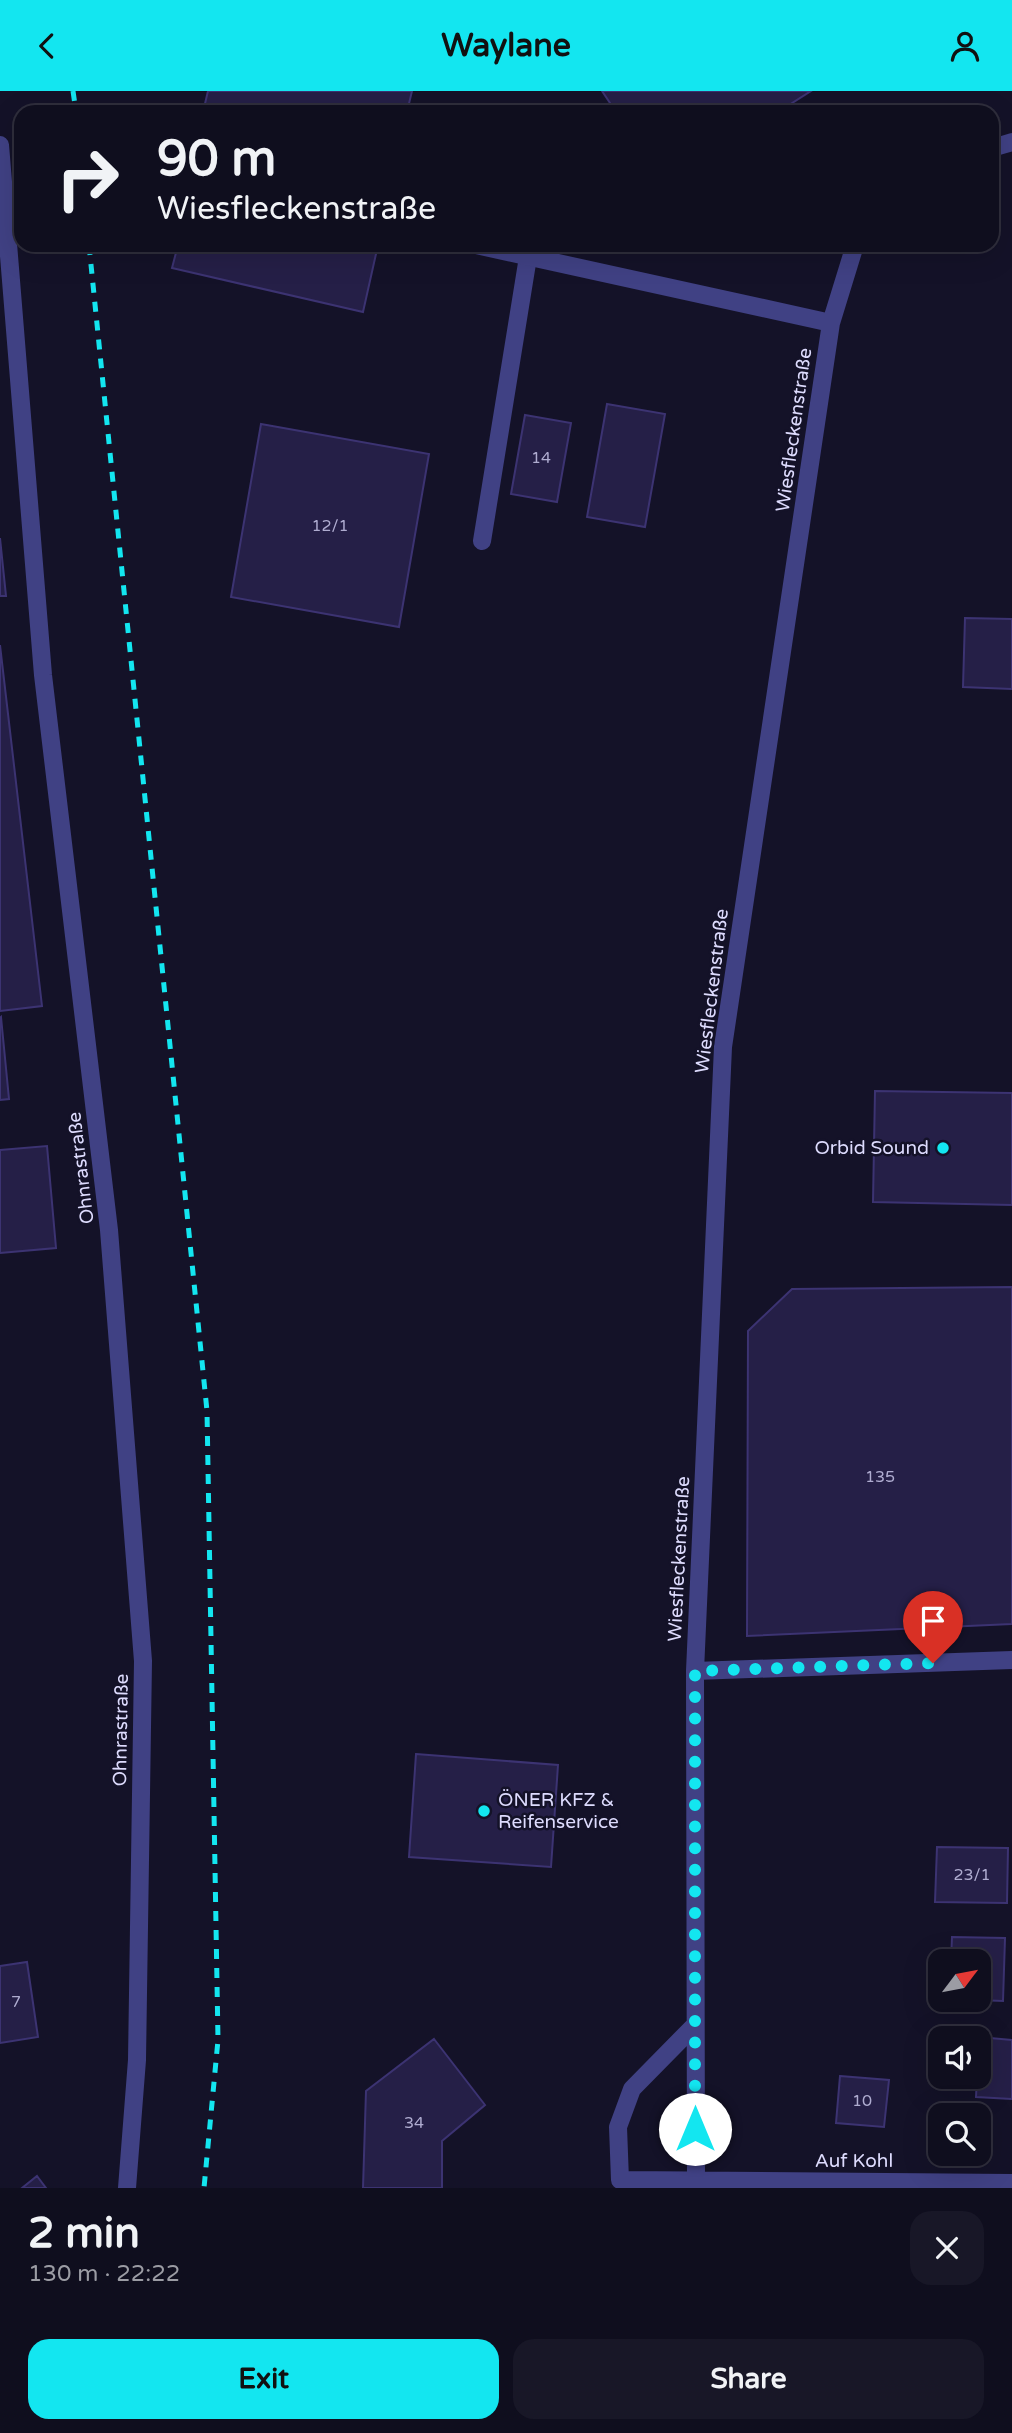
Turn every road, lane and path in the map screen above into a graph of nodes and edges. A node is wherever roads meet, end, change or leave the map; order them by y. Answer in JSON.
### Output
{"nodes":[{"id":1,"x":0,"y":145,"type":"edge"},
{"id":2,"x":506,"y":252,"type":"edge"},
{"id":3,"x":853,"y":252,"type":"edge"},
{"id":4,"x":528,"y":257,"type":"junction"},
{"id":5,"x":831,"y":323,"type":"junction"},
{"id":6,"x":482,"y":541,"type":"dead end"},
{"id":7,"x":1012,"y":1660,"type":"edge"},
{"id":8,"x":695,"y":1671,"type":"junction"},
{"id":9,"x":694,"y":2026,"type":"junction"},
{"id":10,"x":696,"y":2181,"type":"junction"},
{"id":11,"x":1012,"y":2183,"type":"edge"},
{"id":12,"x":127,"y":2188,"type":"edge"}],
"edges":[{"from":1,"to":12,"type":"street","name":"Ohnrastraße"},
{"from":2,"to":4,"type":"street"},
{"from":3,"to":5,"type":"street","name":"Wiesfleckenstraße"},
{"from":4,"to":5,"type":"street"},
{"from":4,"to":6,"type":"street"},
{"from":5,"to":8,"type":"street","name":"Wiesfleckenstraße"},
{"from":7,"to":8,"type":"street"},
{"from":8,"to":9,"type":"street","name":"Wiesfleckenstraße"},
{"from":9,"to":10,"type":"street","name":"Wiesfleckenstraße"},
{"from":9,"to":10,"type":"street"},
{"from":10,"to":11,"type":"street","name":"Auf Kohl"}]}
